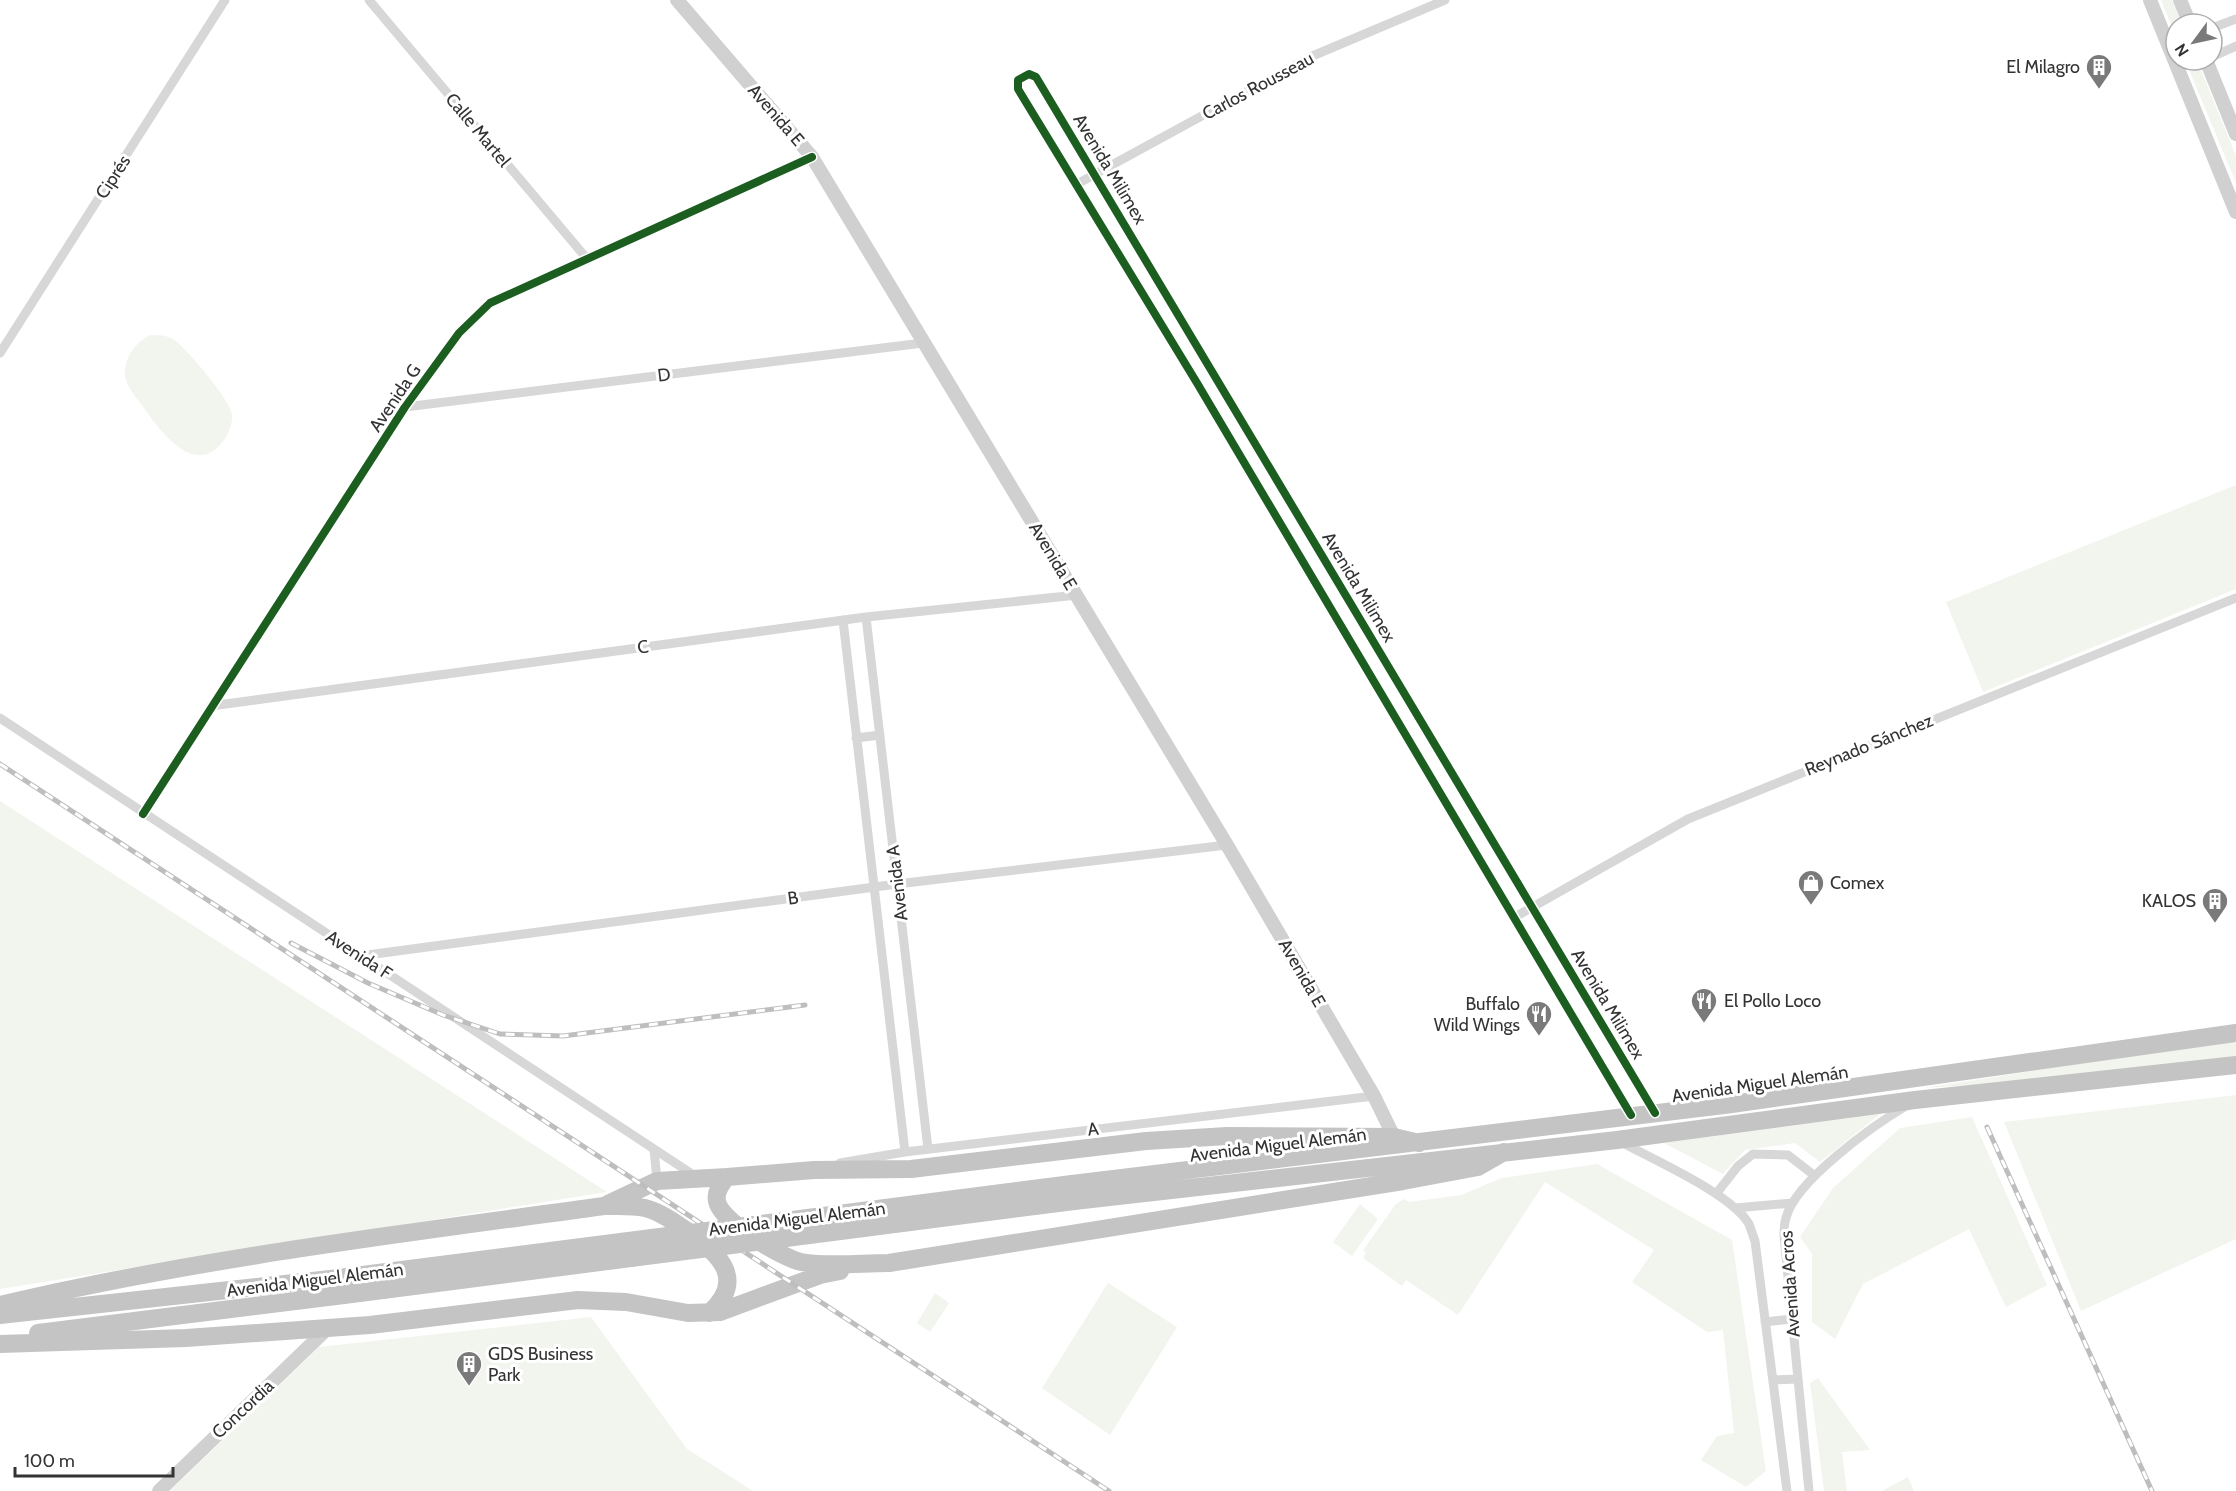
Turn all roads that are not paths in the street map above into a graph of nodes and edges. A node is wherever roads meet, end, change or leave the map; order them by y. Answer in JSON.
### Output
{"nodes":[{"id":1,"x":225,"y":0,"type":"edge"},
{"id":2,"x":369,"y":0,"type":"edge"},
{"id":3,"x":676,"y":0,"type":"edge"},
{"id":4,"x":1445,"y":0,"type":"edge"},
{"id":5,"x":2150,"y":0,"type":"edge"},
{"id":6,"x":2211,"y":72,"type":"edge"},
{"id":7,"x":2236,"y":134,"type":"edge"},
{"id":8,"x":812,"y":157,"type":"junction"},
{"id":9,"x":1095,"y":174,"type":"junction"},
{"id":10,"x":1077,"y":184,"type":"junction"},
{"id":11,"x":2236,"y":212,"type":"edge"},
{"id":12,"x":588,"y":260,"type":"junction"},
{"id":13,"x":923,"y":343,"type":"junction"},
{"id":14,"x":0,"y":353,"type":"edge"},
{"id":15,"x":405,"y":407,"type":"junction"},
{"id":16,"x":1077,"y":595,"type":"junction"},
{"id":17,"x":2236,"y":598,"type":"edge"},
{"id":18,"x":866,"y":617,"type":"junction"},
{"id":19,"x":843,"y":620,"type":"junction"},
{"id":20,"x":211,"y":706,"type":"junction"},
{"id":21,"x":0,"y":718,"type":"edge"},
{"id":22,"x":880,"y":735,"type":"junction"},
{"id":23,"x":856,"y":738,"type":"junction"},
{"id":24,"x":143,"y":814,"type":"junction"},
{"id":25,"x":1227,"y":845,"type":"junction"},
{"id":26,"x":897,"y":884,"type":"junction"},
{"id":27,"x":873,"y":887,"type":"junction"},
{"id":28,"x":1533,"y":906,"type":"junction"},
{"id":29,"x":1515,"y":917,"type":"junction"},
{"id":30,"x":360,"y":956,"type":"junction"},
{"id":31,"x":2236,"y":1033,"type":"edge"},
{"id":32,"x":2236,"y":1065,"type":"edge"},
{"id":33,"x":1374,"y":1096,"type":"junction"},
{"id":34,"x":1916,"y":1100,"type":"junction"},
{"id":35,"x":1655,"y":1113,"type":"junction"},
{"id":36,"x":1631,"y":1115,"type":"junction"},
{"id":37,"x":1394,"y":1137,"type":"junction"},
{"id":38,"x":1617,"y":1140,"type":"junction"},
{"id":39,"x":1419,"y":1143,"type":"junction"},
{"id":40,"x":654,"y":1149,"type":"junction"},
{"id":41,"x":928,"y":1149,"type":"junction"},
{"id":42,"x":905,"y":1152,"type":"junction"},
{"id":43,"x":1504,"y":1152,"type":"junction"},
{"id":44,"x":814,"y":1170,"type":"junction"},
{"id":45,"x":1815,"y":1176,"type":"junction"},
{"id":46,"x":697,"y":1177,"type":"junction"},
{"id":47,"x":657,"y":1181,"type":"junction"},
{"id":48,"x":722,"y":1184,"type":"junction"},
{"id":49,"x":1073,"y":1193,"type":"junction"},
{"id":50,"x":1716,"y":1194,"type":"junction"},
{"id":51,"x":1792,"y":1203,"type":"junction"},
{"id":52,"x":604,"y":1206,"type":"junction"},
{"id":53,"x":1735,"y":1208,"type":"junction"},
{"id":54,"x":889,"y":1263,"type":"junction"},
{"id":55,"x":0,"y":1305,"type":"edge"},
{"id":56,"x":709,"y":1313,"type":"junction"},
{"id":57,"x":0,"y":1315,"type":"edge"},
{"id":58,"x":1792,"y":1319,"type":"junction"},
{"id":59,"x":1765,"y":1322,"type":"junction"},
{"id":60,"x":328,"y":1328,"type":"junction"},
{"id":61,"x":0,"y":1338,"type":"edge"},
{"id":62,"x":0,"y":1344,"type":"edge"},
{"id":63,"x":1798,"y":1379,"type":"junction"},
{"id":64,"x":1773,"y":1380,"type":"junction"},
{"id":65,"x":159,"y":1491,"type":"edge"},
{"id":66,"x":1787,"y":1491,"type":"edge"},
{"id":67,"x":1809,"y":1491,"type":"edge"}],
"edges":[{"from":1,"to":14,"type":"street","name":"Ciprés"},
{"from":2,"to":12,"type":"street","name":"Calle Martel"},
{"from":3,"to":8,"type":"main road","name":"Avenida E"},
{"from":4,"to":9,"type":"street","name":"Carlos Rousseau"},
{"from":5,"to":11,"type":"main road"},
{"from":6,"to":7,"type":"main road"},
{"from":8,"to":12,"type":"street","name":"Avenida G"},
{"from":8,"to":13,"type":"main road","name":"Avenida E"},
{"from":9,"to":10,"type":"street","name":"Carlos Rousseau"},
{"from":9,"to":10,"type":"street","name":"Avenida Milimex"},
{"from":9,"to":28,"type":"street","name":"Avenida Milimex"},
{"from":10,"to":29,"type":"street","name":"Avenida Milimex"},
{"from":12,"to":15,"type":"street","name":"Avenida G"},
{"from":13,"to":15,"type":"street","name":"D"},
{"from":13,"to":16,"type":"main road","name":"Avenida E"},
{"from":15,"to":20,"type":"street","name":"Avenida G"},
{"from":16,"to":18,"type":"street","name":"C"},
{"from":16,"to":25,"type":"main road","name":"Avenida E"},
{"from":17,"to":28,"type":"street","name":"Reynado Sánchez"},
{"from":18,"to":19,"type":"street","name":"C"},
{"from":18,"to":22,"type":"street","name":"Avenida A"},
{"from":19,"to":20,"type":"street","name":"C"},
{"from":19,"to":23,"type":"street","name":"Avenida A"},
{"from":20,"to":24,"type":"street","name":"Avenida G"},
{"from":21,"to":24,"type":"street","name":"Avenida F"},
{"from":22,"to":23,"type":"street"},
{"from":22,"to":26,"type":"street","name":"Avenida A"},
{"from":23,"to":27,"type":"street","name":"Avenida A"},
{"from":24,"to":30,"type":"street","name":"Avenida F"},
{"from":25,"to":26,"type":"street","name":"B"},
{"from":25,"to":33,"type":"main road","name":"Avenida E"},
{"from":26,"to":27,"type":"street","name":"B"},
{"from":26,"to":41,"type":"street","name":"Avenida A"},
{"from":27,"to":30,"type":"street","name":"B"},
{"from":27,"to":42,"type":"street","name":"Avenida A"},
{"from":28,"to":29,"type":"street","name":"Reynado Sánchez"},
{"from":28,"to":35,"type":"street","name":"Avenida Milimex"},
{"from":29,"to":36,"type":"street","name":"Avenida Milimex"},
{"from":30,"to":40,"type":"street","name":"Avenida F"},
{"from":31,"to":35,"type":"highway","name":"Avenida Miguel Alemán"},
{"from":32,"to":34,"type":"highway","name":"Avenida Miguel Alemán"},
{"from":33,"to":37,"type":"main road","name":"Avenida E"},
{"from":33,"to":41,"type":"street","name":"A"},
{"from":34,"to":38,"type":"highway","name":"Avenida Miguel Alemán"},
{"from":34,"to":45,"type":"street","name":"Avenida Acros"},
{"from":35,"to":36,"type":"highway","name":"Avenida Miguel Alemán"},
{"from":36,"to":39,"type":"highway","name":"Avenida Miguel Alemán"},
{"from":37,"to":39,"type":"highway"},
{"from":37,"to":44,"type":"highway"},
{"from":38,"to":43,"type":"highway","name":"Avenida Miguel Alemán"},
{"from":38,"to":50,"type":"street","name":"Avenida Acros"},
{"from":39,"to":49,"type":"highway","name":"Avenida Miguel Alemán"},
{"from":40,"to":46,"type":"street","name":"Avenida F"},
{"from":40,"to":47,"type":"street"},
{"from":41,"to":42,"type":"street","name":"A"},
{"from":42,"to":44,"type":"street","name":"A"},
{"from":43,"to":49,"type":"highway","name":"Avenida Miguel Alemán"},
{"from":43,"to":54,"type":"highway"},
{"from":44,"to":48,"type":"highway"},
{"from":45,"to":50,"type":"street"},
{"from":45,"to":51,"type":"street","name":"Avenida Acros"},
{"from":46,"to":47,"type":"highway"},
{"from":46,"to":48,"type":"highway"},
{"from":47,"to":52,"type":"highway"},
{"from":48,"to":54,"type":"highway"},
{"from":49,"to":57,"type":"highway","name":"Avenida Miguel Alemán","bridge":true},
{"from":49,"to":61,"type":"highway","name":"Avenida Miguel Alemán","bridge":true},
{"from":50,"to":53,"type":"street","name":"Avenida Acros"},
{"from":51,"to":53,"type":"street"},
{"from":51,"to":58,"type":"street","name":"Avenida Acros"},
{"from":52,"to":55,"type":"highway"},
{"from":52,"to":56,"type":"highway"},
{"from":53,"to":59,"type":"street","name":"Avenida Acros"},
{"from":54,"to":56,"type":"highway"},
{"from":56,"to":60,"type":"highway"},
{"from":58,"to":59,"type":"street"},
{"from":58,"to":63,"type":"street","name":"Avenida Acros"},
{"from":59,"to":64,"type":"street","name":"Avenida Acros"},
{"from":60,"to":62,"type":"highway"},
{"from":60,"to":65,"type":"main road","name":"Concordia"},
{"from":63,"to":64,"type":"street"},
{"from":63,"to":67,"type":"street","name":"Avenida Acros"},
{"from":64,"to":66,"type":"street","name":"Avenida Acros"}]}
